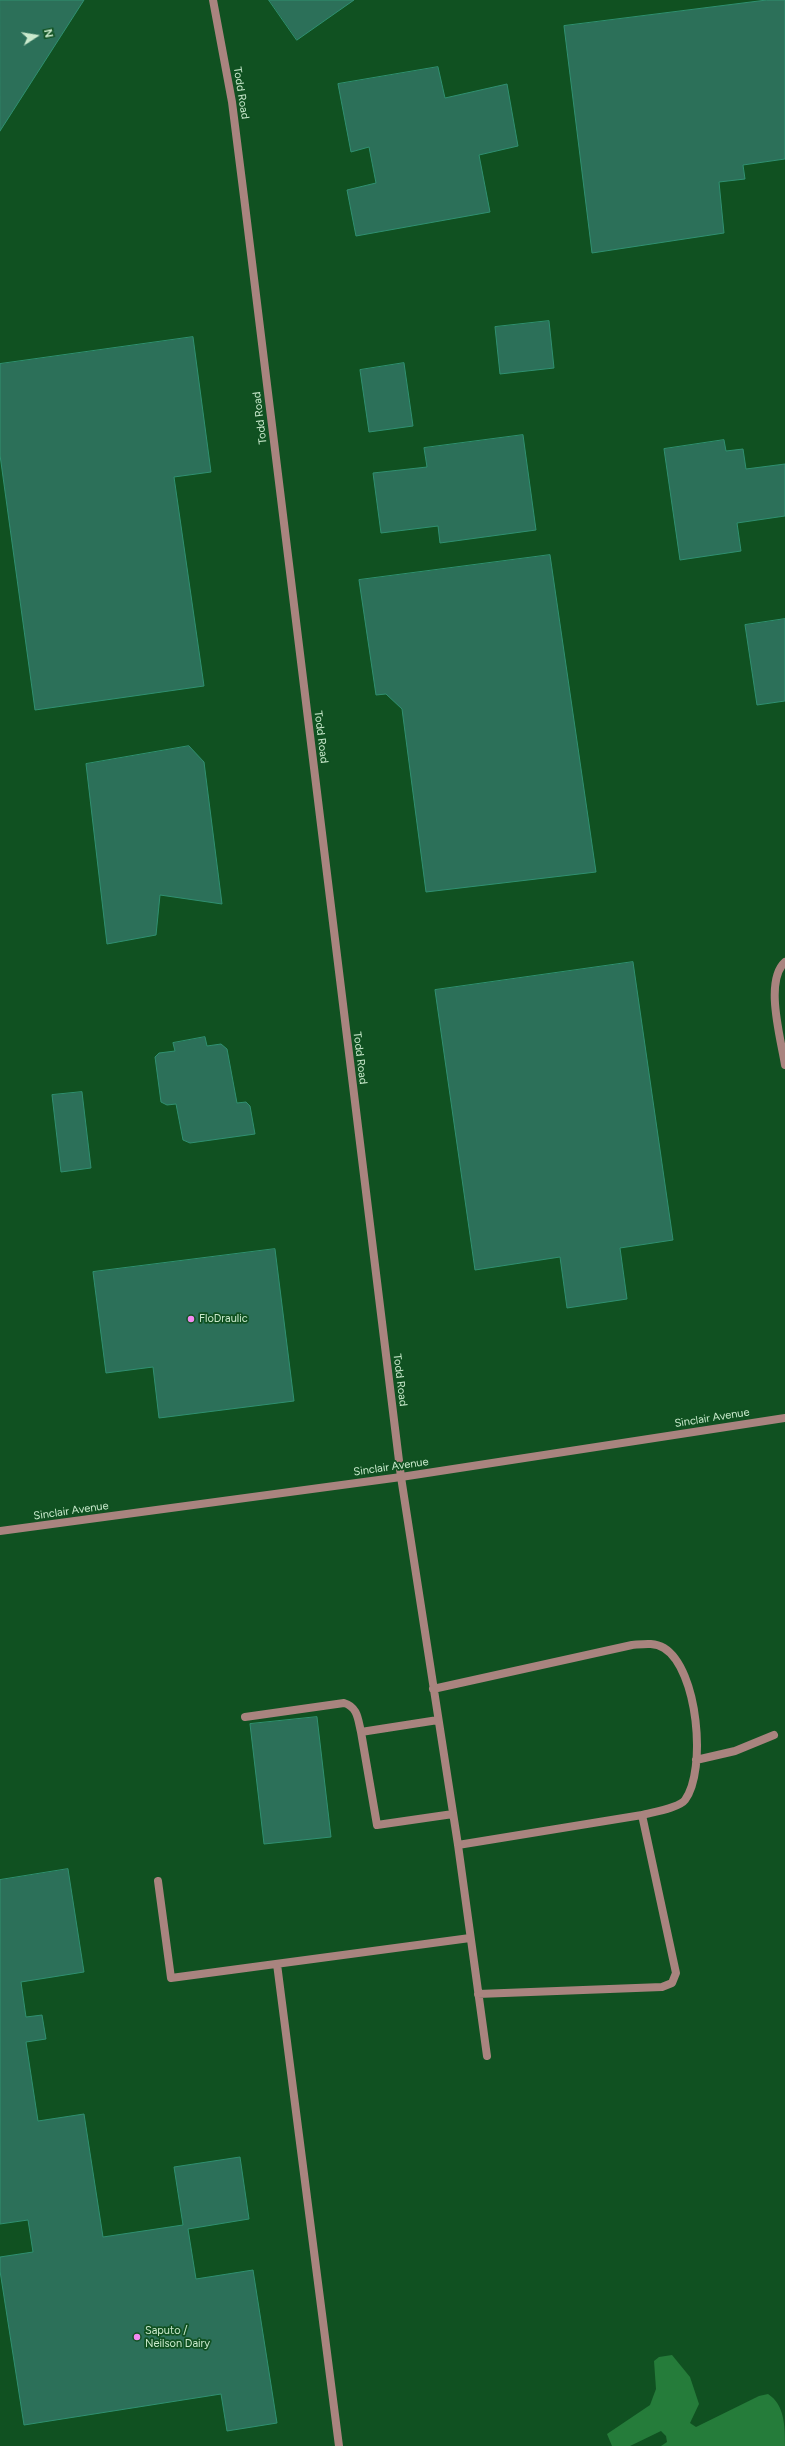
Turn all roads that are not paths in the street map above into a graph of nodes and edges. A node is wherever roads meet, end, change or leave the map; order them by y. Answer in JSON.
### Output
{"nodes":[{"id":1,"x":213,"y":0,"type":"edge"},
{"id":2,"x":785,"y":962,"type":"edge"},
{"id":3,"x":785,"y":1064,"type":"edge"},
{"id":4,"x":785,"y":1418,"type":"edge"},
{"id":5,"x":401,"y":1477,"type":"junction"},
{"id":6,"x":0,"y":1531,"type":"edge"},
{"id":7,"x":433,"y":1689,"type":"junction"},
{"id":8,"x":245,"y":1717,"type":"dead end"},
{"id":9,"x":438,"y":1720,"type":"junction"},
{"id":10,"x":361,"y":1732,"type":"junction"},
{"id":11,"x":774,"y":1735,"type":"dead end"},
{"id":12,"x":696,"y":1760,"type":"junction"},
{"id":13,"x":453,"y":1814,"type":"junction"},
{"id":14,"x":642,"y":1815,"type":"junction"},
{"id":15,"x":458,"y":1846,"type":"junction"},
{"id":16,"x":158,"y":1881,"type":"dead end"},
{"id":17,"x":470,"y":1938,"type":"junction"},
{"id":18,"x":277,"y":1964,"type":"junction"},
{"id":19,"x":478,"y":1994,"type":"junction"},
{"id":20,"x":487,"y":2056,"type":"dead end"},
{"id":21,"x":339,"y":2446,"type":"edge"}],
"edges":[{"from":1,"to":5,"type":"street","name":"Todd Road"},
{"from":2,"to":3,"type":"street"},
{"from":4,"to":5,"type":"street","name":"Sinclair Avenue"},
{"from":5,"to":6,"type":"street","name":"Sinclair Avenue"},
{"from":5,"to":7,"type":"street","name":"Todd Road"},
{"from":7,"to":9,"type":"street","name":"Todd Road"},
{"from":7,"to":12,"type":"street"},
{"from":8,"to":10,"type":"street"},
{"from":9,"to":10,"type":"street"},
{"from":9,"to":13,"type":"street","name":"Todd Road"},
{"from":10,"to":13,"type":"street"},
{"from":11,"to":12,"type":"street"},
{"from":12,"to":14,"type":"street"},
{"from":13,"to":15,"type":"street","name":"Todd Road"},
{"from":14,"to":15,"type":"street"},
{"from":14,"to":19,"type":"street"},
{"from":15,"to":17,"type":"street","name":"Todd Road"},
{"from":16,"to":18,"type":"street"},
{"from":17,"to":18,"type":"street"},
{"from":17,"to":19,"type":"street","name":"Todd Road"},
{"from":18,"to":21,"type":"street"},
{"from":19,"to":20,"type":"street","name":"Todd Road"}]}
